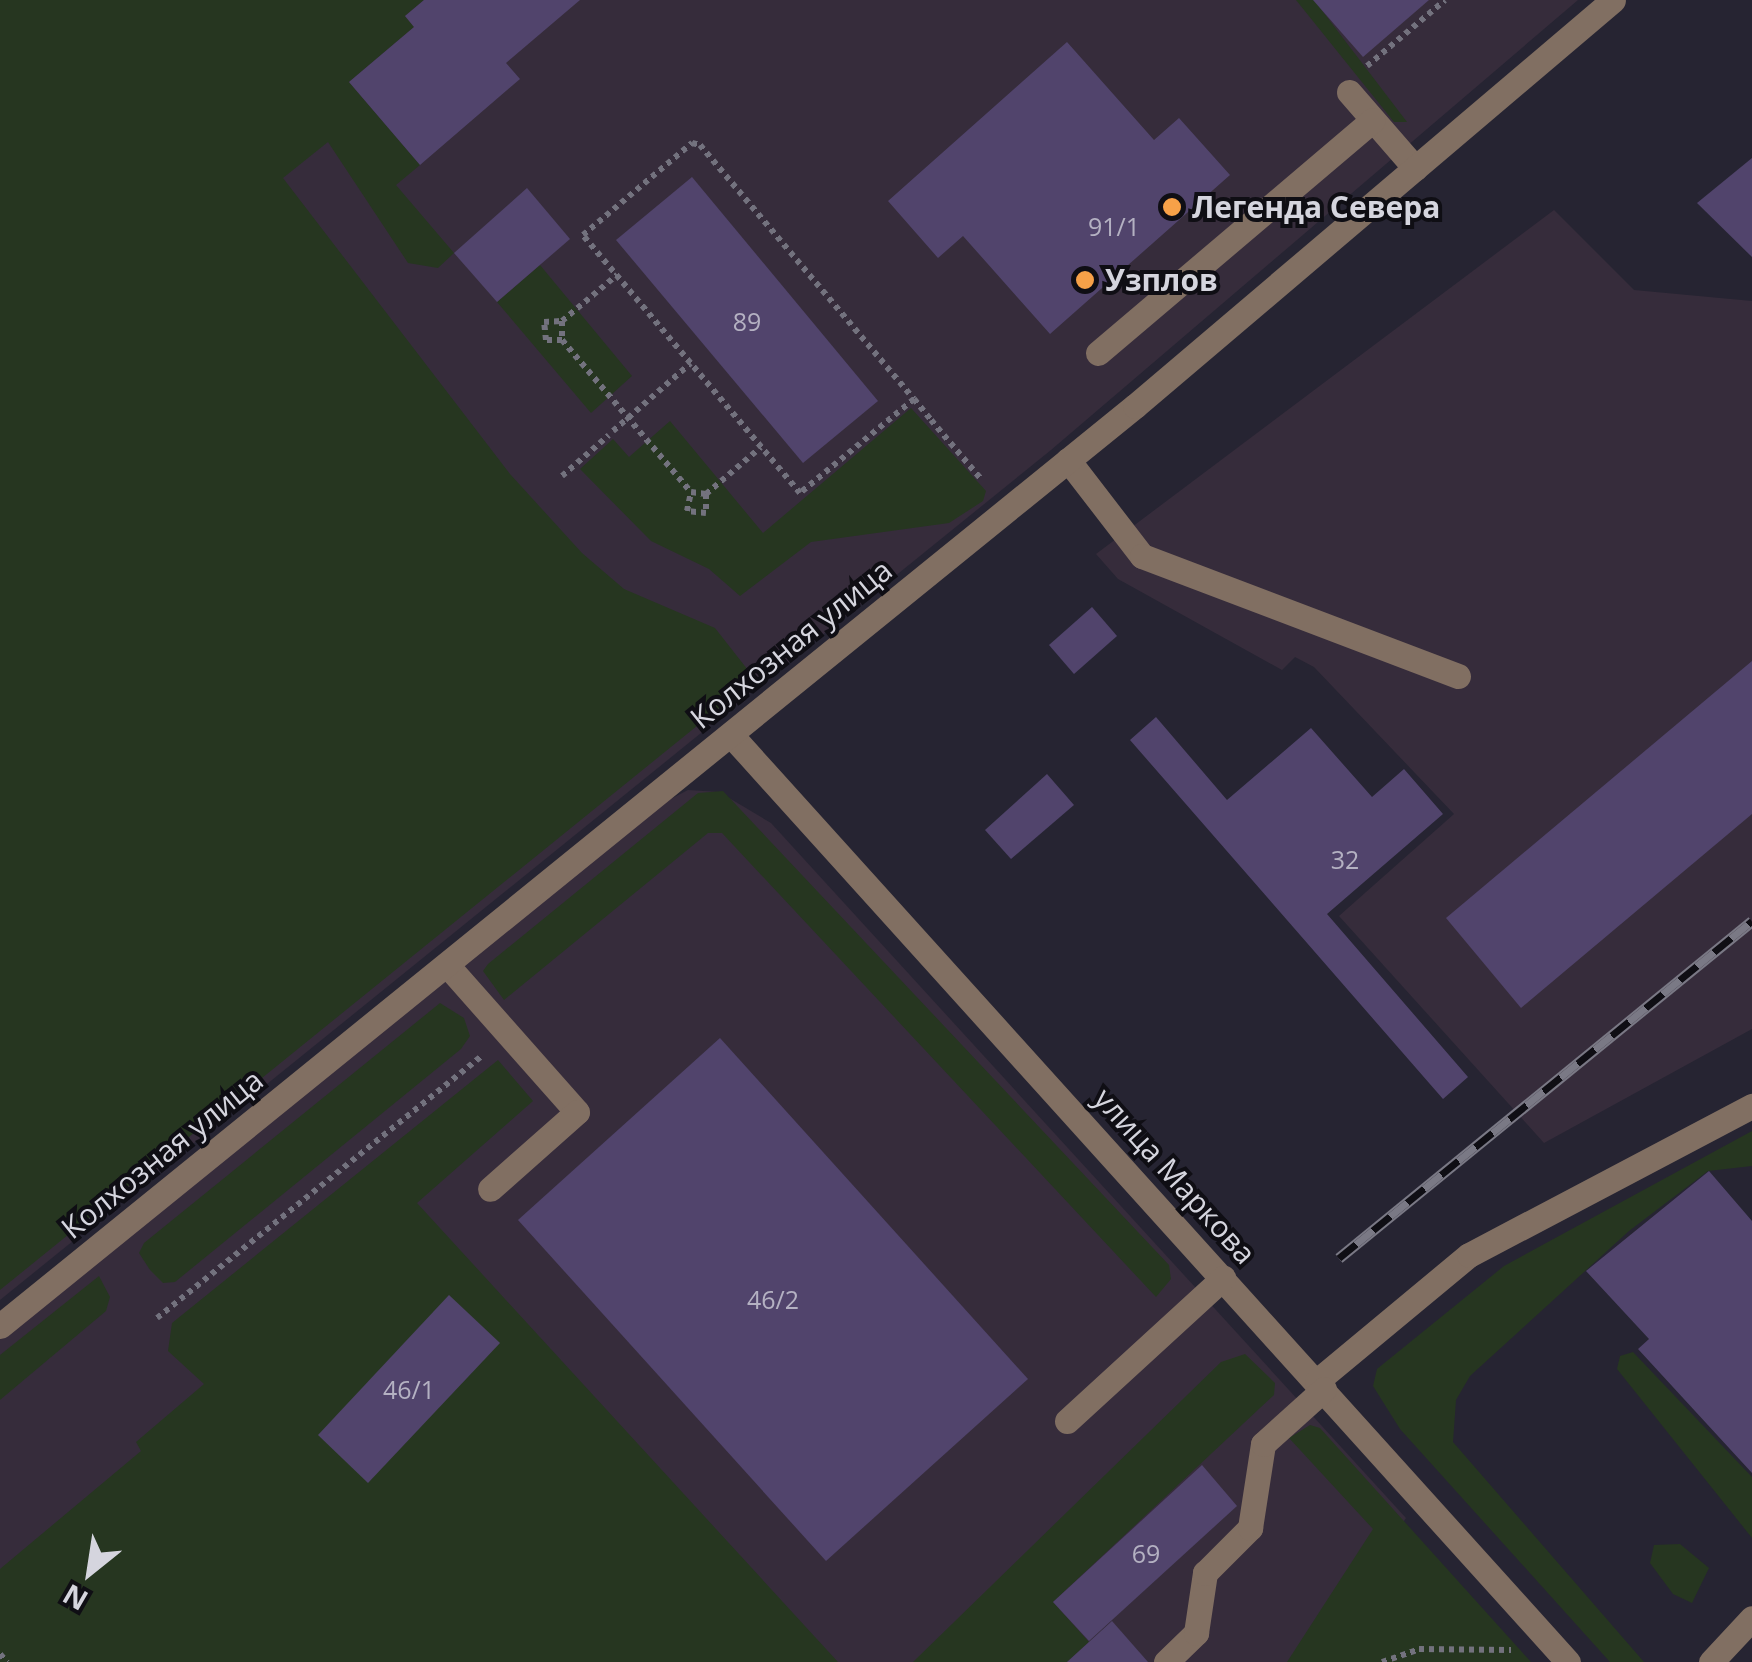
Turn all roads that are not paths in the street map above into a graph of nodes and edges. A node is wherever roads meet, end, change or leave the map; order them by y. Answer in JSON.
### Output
{"nodes":[{"id":1,"x":1613,"y":0,"type":"edge"},
{"id":2,"x":1356,"y":81,"type":"road end"},
{"id":3,"x":1373,"y":120,"type":"junction"},
{"id":4,"x":1415,"y":168,"type":"junction"},
{"id":5,"x":1098,"y":354,"type":"dead end"},
{"id":6,"x":1068,"y":460,"type":"junction"},
{"id":7,"x":1458,"y":676,"type":"dead end"},
{"id":8,"x":732,"y":735,"type":"junction"},
{"id":9,"x":447,"y":965,"type":"junction"},
{"id":10,"x":1752,"y":1106,"type":"edge"},
{"id":11,"x":490,"y":1189,"type":"dead end"},
{"id":12,"x":1223,"y":1278,"type":"junction"},
{"id":13,"x":0,"y":1326,"type":"edge"},
{"id":14,"x":1320,"y":1385,"type":"junction"},
{"id":15,"x":1066,"y":1421,"type":"dead end"},
{"id":16,"x":1752,"y":1618,"type":"edge"},
{"id":17,"x":1708,"y":1661,"type":"edge"},
{"id":18,"x":1166,"y":1662,"type":"edge"},
{"id":19,"x":1568,"y":1662,"type":"edge"}],
"edges":[{"from":1,"to":4,"type":"street","name":"Колхозная улица"},
{"from":2,"to":3,"type":"street"},
{"from":3,"to":4,"type":"street"},
{"from":3,"to":5,"type":"street"},
{"from":4,"to":6,"type":"street","name":"Колхозная улица"},
{"from":6,"to":7,"type":"street"},
{"from":6,"to":8,"type":"street","name":"Колхозная улица"},
{"from":8,"to":9,"type":"street","name":"Колхозная улица"},
{"from":8,"to":12,"type":"street","name":"улица Маркова"},
{"from":9,"to":11,"type":"street"},
{"from":9,"to":13,"type":"street","name":"Колхозная улица"},
{"from":10,"to":14,"type":"street"},
{"from":12,"to":14,"type":"street","name":"улица Маркова"},
{"from":12,"to":15,"type":"street"},
{"from":14,"to":18,"type":"street"},
{"from":14,"to":19,"type":"street","name":"улица Маркова"},
{"from":16,"to":17,"type":"street"}]}
